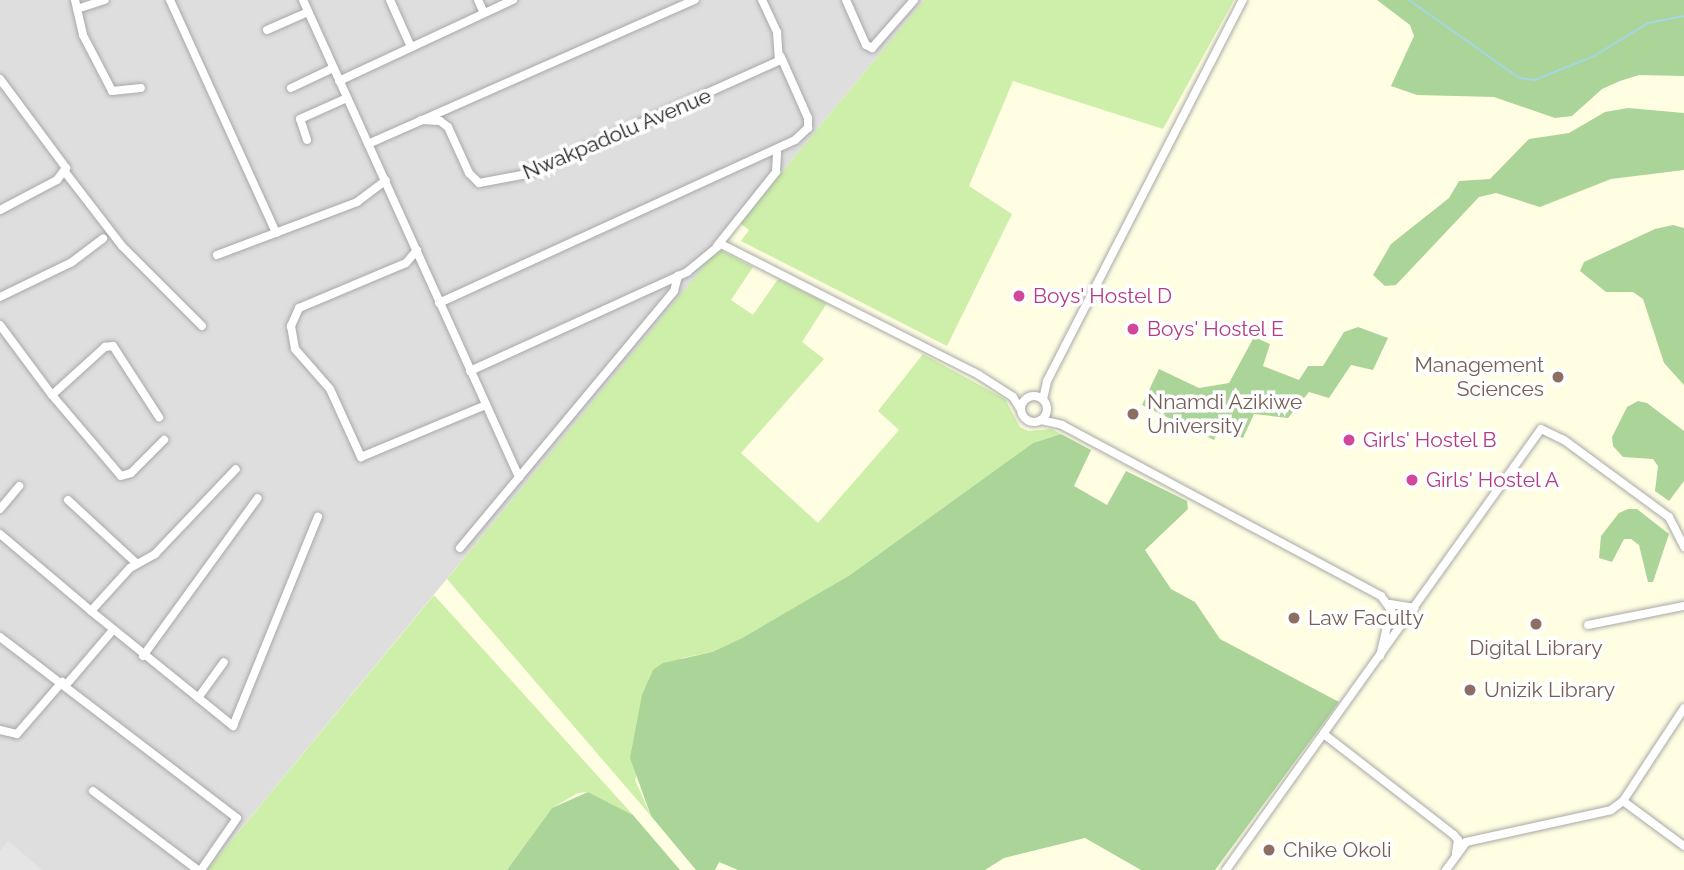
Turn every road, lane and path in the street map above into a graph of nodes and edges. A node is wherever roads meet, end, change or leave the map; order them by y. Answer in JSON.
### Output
{"nodes":[{"id":1,"x":105,"y":0,"type":"edge"},
{"id":2,"x":170,"y":0,"type":"edge"},
{"id":3,"x":303,"y":0,"type":"edge"},
{"id":4,"x":390,"y":0,"type":"edge"},
{"id":5,"x":478,"y":0,"type":"edge"},
{"id":6,"x":513,"y":0,"type":"edge"},
{"id":7,"x":695,"y":0,"type":"edge"},
{"id":8,"x":762,"y":0,"type":"edge"},
{"id":9,"x":846,"y":0,"type":"edge"},
{"id":10,"x":914,"y":0,"type":"edge"},
{"id":11,"x":1242,"y":0,"type":"edge"},
{"id":12,"x":76,"y":4,"type":"edge"},
{"id":13,"x":309,"y":12,"type":"junction"},
{"id":14,"x":484,"y":13,"type":"junction"},
{"id":15,"x":267,"y":30,"type":"dead end"},
{"id":16,"x":411,"y":47,"type":"junction"},
{"id":17,"x":781,"y":57,"type":"junction"},
{"id":18,"x":333,"y":68,"type":"junction"},
{"id":19,"x":0,"y":79,"type":"edge"},
{"id":20,"x":339,"y":80,"type":"junction"},
{"id":21,"x":141,"y":88,"type":"dead end"},
{"id":22,"x":291,"y":88,"type":"dead end"},
{"id":23,"x":346,"y":97,"type":"junction"},
{"id":24,"x":421,"y":120,"type":"junction"},
{"id":25,"x":307,"y":140,"type":"dead end"},
{"id":26,"x":368,"y":144,"type":"junction"},
{"id":27,"x":776,"y":152,"type":"junction"},
{"id":28,"x":65,"y":172,"type":"junction"},
{"id":29,"x":386,"y":180,"type":"junction"},
{"id":30,"x":0,"y":210,"type":"edge"},
{"id":31,"x":276,"y":233,"type":"junction"},
{"id":32,"x":103,"y":239,"type":"dead end"},
{"id":33,"x":717,"y":246,"type":"junction"},
{"id":34,"x":417,"y":250,"type":"junction"},
{"id":35,"x":217,"y":255,"type":"dead end"},
{"id":36,"x":678,"y":276,"type":"junction"},
{"id":37,"x":0,"y":297,"type":"edge"},
{"id":38,"x":439,"y":303,"type":"junction"},
{"id":39,"x":0,"y":325,"type":"edge"},
{"id":40,"x":202,"y":326,"type":"dead end"},
{"id":41,"x":470,"y":371,"type":"junction"},
{"id":42,"x":1047,"y":381,"type":"junction"},
{"id":43,"x":52,"y":395,"type":"junction"},
{"id":44,"x":1013,"y":397,"type":"junction"},
{"id":45,"x":1029,"y":397,"type":"junction"},
{"id":46,"x":1042,"y":399,"type":"junction"},
{"id":47,"x":486,"y":405,"type":"junction"},
{"id":48,"x":1020,"y":408,"type":"junction"},
{"id":49,"x":1047,"y":410,"type":"junction"},
{"id":50,"x":159,"y":417,"type":"dead end"},
{"id":51,"x":1041,"y":420,"type":"junction"},
{"id":52,"x":1062,"y":425,"type":"junction"},
{"id":53,"x":164,"y":440,"type":"dead end"},
{"id":54,"x":236,"y":469,"type":"dead end"},
{"id":55,"x":519,"y":477,"type":"junction"},
{"id":56,"x":19,"y":486,"type":"dead end"},
{"id":57,"x":258,"y":498,"type":"dead end"},
{"id":58,"x":68,"y":500,"type":"dead end"},
{"id":59,"x":0,"y":509,"type":"edge"},
{"id":60,"x":317,"y":517,"type":"dead end"},
{"id":61,"x":0,"y":534,"type":"edge"},
{"id":62,"x":1684,"y":547,"type":"edge"},
{"id":63,"x":460,"y":548,"type":"dead end"},
{"id":64,"x":136,"y":563,"type":"junction"},
{"id":65,"x":1390,"y":604,"type":"junction"},
{"id":66,"x":1684,"y":606,"type":"edge"},
{"id":67,"x":1415,"y":608,"type":"junction"},
{"id":68,"x":91,"y":611,"type":"junction"},
{"id":69,"x":1588,"y":625,"type":"dead end"},
{"id":70,"x":113,"y":630,"type":"junction"},
{"id":71,"x":0,"y":637,"type":"edge"},
{"id":72,"x":143,"y":656,"type":"junction"},
{"id":73,"x":224,"y":662,"type":"dead end"},
{"id":74,"x":1378,"y":662,"type":"junction"},
{"id":75,"x":64,"y":684,"type":"junction"},
{"id":76,"x":198,"y":698,"type":"junction"},
{"id":77,"x":1684,"y":708,"type":"edge"},
{"id":78,"x":0,"y":730,"type":"edge"},
{"id":79,"x":1325,"y":735,"type":"junction"},
{"id":80,"x":93,"y":790,"type":"dead end"},
{"id":81,"x":1623,"y":801,"type":"junction"},
{"id":82,"x":1462,"y":841,"type":"junction"},
{"id":83,"x":1684,"y":846,"type":"edge"},
{"id":84,"x":200,"y":870,"type":"edge"},
{"id":85,"x":1226,"y":870,"type":"edge"},
{"id":86,"x":1446,"y":870,"type":"edge"}],
"edges":[{"from":1,"to":12,"type":"street"},
{"from":2,"to":31,"type":"street"},
{"from":3,"to":13,"type":"street"},
{"from":4,"to":16,"type":"street"},
{"from":5,"to":14,"type":"street"},
{"from":6,"to":14,"type":"street"},
{"from":7,"to":24,"type":"street"},
{"from":8,"to":17,"type":"street"},
{"from":9,"to":10,"type":"street"},
{"from":11,"to":42,"type":"street"},
{"from":12,"to":21,"type":"street"},
{"from":13,"to":15,"type":"street"},
{"from":13,"to":18,"type":"street"},
{"from":14,"to":16,"type":"street"},
{"from":16,"to":20,"type":"street"},
{"from":17,"to":24,"type":"street","name":"Nwakpadolu Avenue"},
{"from":17,"to":27,"type":"street"},
{"from":18,"to":20,"type":"street"},
{"from":18,"to":22,"type":"street"},
{"from":19,"to":28,"type":"street"},
{"from":20,"to":23,"type":"street"},
{"from":23,"to":25,"type":"street"},
{"from":23,"to":26,"type":"street"},
{"from":24,"to":26,"type":"street"},
{"from":26,"to":29,"type":"street"},
{"from":27,"to":33,"type":"street"},
{"from":27,"to":38,"type":"street"},
{"from":28,"to":30,"type":"street"},
{"from":28,"to":40,"type":"street"},
{"from":29,"to":31,"type":"street"},
{"from":29,"to":34,"type":"street"},
{"from":31,"to":35,"type":"street"},
{"from":32,"to":37,"type":"street"},
{"from":33,"to":36,"type":"street"},
{"from":33,"to":44,"type":"street"},
{"from":34,"to":38,"type":"street"},
{"from":34,"to":47,"type":"street"},
{"from":36,"to":41,"type":"street"},
{"from":36,"to":55,"type":"street"},
{"from":38,"to":41,"type":"street"},
{"from":39,"to":43,"type":"street"},
{"from":41,"to":47,"type":"street"},
{"from":42,"to":45,"type":"street"},
{"from":42,"to":46,"type":"street"},
{"from":43,"to":50,"type":"street"},
{"from":43,"to":53,"type":"street"},
{"from":44,"to":45,"type":"street"},
{"from":44,"to":48,"type":"street"},
{"from":45,"to":46,"type":"street"},
{"from":45,"to":48,"type":"street"},
{"from":46,"to":49,"type":"street"},
{"from":47,"to":55,"type":"street"},
{"from":48,"to":51,"type":"street"},
{"from":49,"to":51,"type":"street"},
{"from":49,"to":52,"type":"street"},
{"from":51,"to":52,"type":"street"},
{"from":52,"to":65,"type":"street"},
{"from":54,"to":64,"type":"street"},
{"from":55,"to":63,"type":"street"},
{"from":56,"to":59,"type":"street"},
{"from":57,"to":72,"type":"street"},
{"from":58,"to":64,"type":"street"},
{"from":60,"to":76,"type":"street"},
{"from":61,"to":68,"type":"street"},
{"from":62,"to":67,"type":"street"},
{"from":64,"to":68,"type":"street"},
{"from":65,"to":67,"type":"street"},
{"from":65,"to":74,"type":"street"},
{"from":66,"to":69,"type":"street"},
{"from":67,"to":74,"type":"street"},
{"from":68,"to":70,"type":"street"},
{"from":70,"to":72,"type":"street"},
{"from":70,"to":75,"type":"street"},
{"from":71,"to":75,"type":"street"},
{"from":72,"to":76,"type":"street"},
{"from":73,"to":76,"type":"street"},
{"from":74,"to":79,"type":"street"},
{"from":75,"to":78,"type":"street"},
{"from":75,"to":84,"type":"street"},
{"from":77,"to":81,"type":"street"},
{"from":79,"to":82,"type":"street"},
{"from":79,"to":85,"type":"street"},
{"from":80,"to":84,"type":"street"},
{"from":81,"to":82,"type":"street"},
{"from":81,"to":83,"type":"street"},
{"from":82,"to":86,"type":"street"}]}
